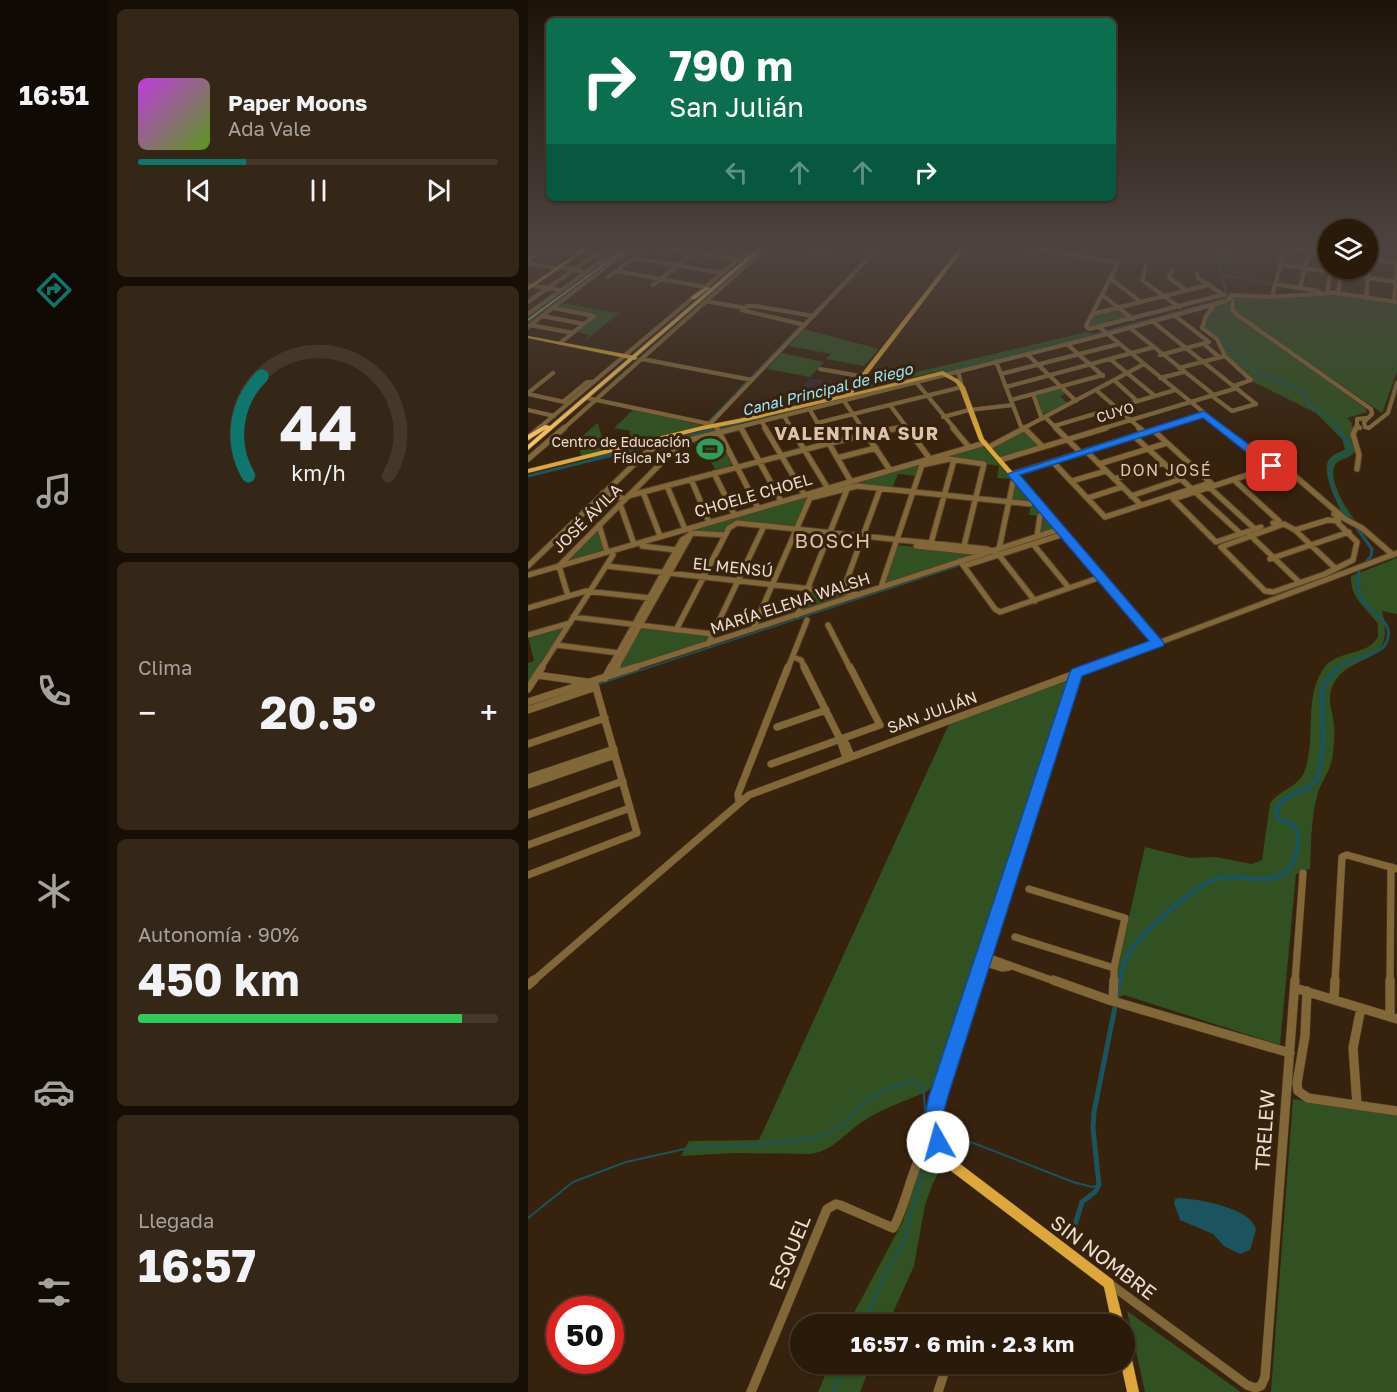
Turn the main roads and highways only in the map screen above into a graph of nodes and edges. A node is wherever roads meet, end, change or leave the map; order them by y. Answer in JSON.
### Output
{"nodes":[{"id":1,"x":684,"y":311,"type":"edge"},
{"id":2,"x":686,"y":311,"type":"edge"},
{"id":3,"x":912,"y":311,"type":"edge"},
{"id":4,"x":528,"y":337,"type":"edge"},
{"id":5,"x":633,"y":357,"type":"junction"},
{"id":6,"x":848,"y":395,"type":"junction"},
{"id":7,"x":557,"y":417,"type":"junction"},
{"id":8,"x":528,"y":438,"type":"edge"},
{"id":9,"x":528,"y":447,"type":"edge"},
{"id":10,"x":528,"y":471,"type":"edge"},
{"id":11,"x":938,"y":1142,"type":"joint"},
{"id":12,"x":1116,"y":1314,"type":"edge"},
{"id":13,"x":1129,"y":1374,"type":"edge"},
{"id":14,"x":1133,"y":1392,"type":"edge"}],
"edges":[{"from":1,"to":5,"type":"highway"},
{"from":2,"to":5,"type":"highway"},
{"from":3,"to":6,"type":"main road"},
{"from":4,"to":5,"type":"main road"},
{"from":5,"to":7,"type":"highway"},
{"from":5,"to":9,"type":"highway"},
{"from":6,"to":10,"type":"main road"},
{"from":6,"to":11,"type":"main road","name":"SAN JULIÁN"},
{"from":7,"to":8,"type":"highway"},
{"from":7,"to":9,"type":"highway"},
{"from":11,"to":12,"type":"main road","name":"SIN NOMBRE"},
{"from":13,"to":14,"type":"main road"}]}
